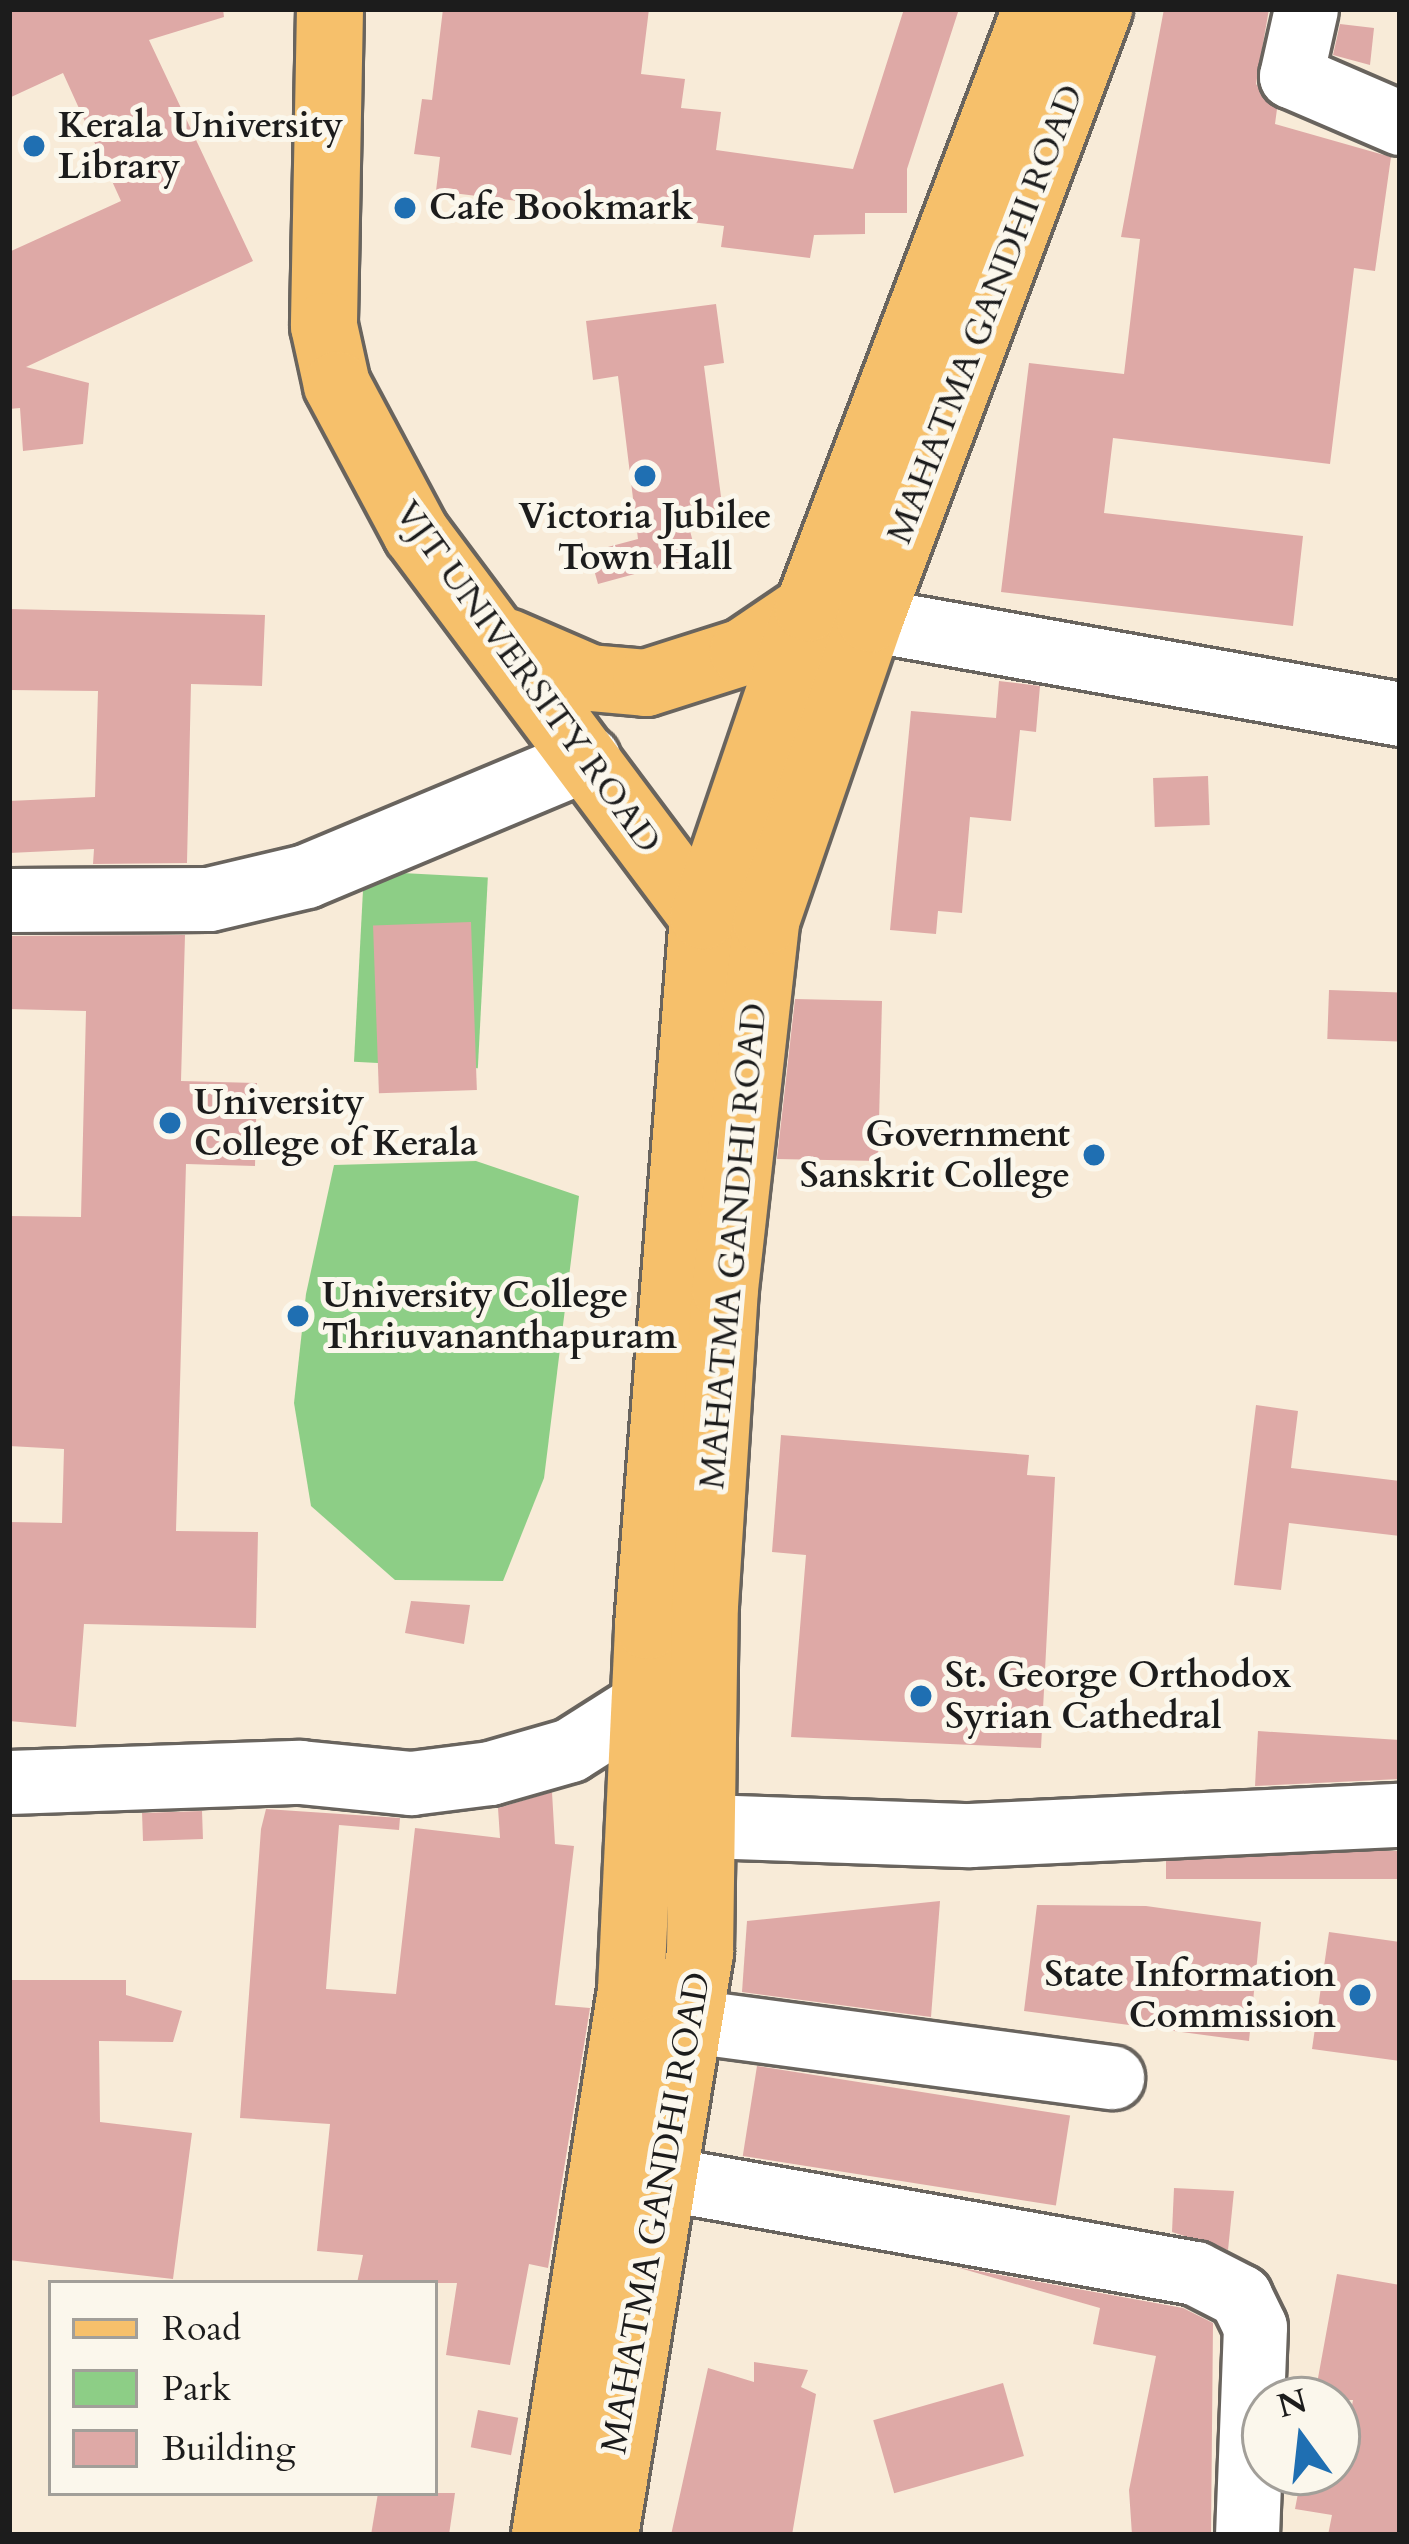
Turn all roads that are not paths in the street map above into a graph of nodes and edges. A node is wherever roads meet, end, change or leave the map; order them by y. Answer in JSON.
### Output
{"nodes":[{"id":1,"x":330,"y":9,"type":"edge"},
{"id":2,"x":1036,"y":9,"type":"edge"},
{"id":3,"x":1100,"y":9,"type":"edge"},
{"id":4,"x":1306,"y":9,"type":"edge"},
{"id":5,"x":1400,"y":123,"type":"edge"},
{"id":6,"x":839,"y":614,"type":"junction"},
{"id":7,"x":504,"y":640,"type":"junction"},
{"id":8,"x":1400,"y":714,"type":"edge"},
{"id":9,"x":588,"y":758,"type":"junction"},
{"id":10,"x":9,"y":900,"type":"edge"},
{"id":11,"x":704,"y":916,"type":"junction"},
{"id":12,"x":644,"y":1702,"type":"junction"},
{"id":13,"x":9,"y":1782,"type":"edge"},
{"id":14,"x":1400,"y":1815,"type":"edge"},
{"id":15,"x":706,"y":1826,"type":"junction"},
{"id":16,"x":690,"y":2021,"type":"junction"},
{"id":17,"x":1112,"y":2077,"type":"dead end"},
{"id":18,"x":662,"y":2178,"type":"junction"},
{"id":19,"x":545,"y":2535,"type":"edge"},
{"id":20,"x":604,"y":2535,"type":"edge"},
{"id":21,"x":1247,"y":2535,"type":"edge"}],
"edges":[{"from":1,"to":7,"type":"main road","name":"VJT UNIVERSITY ROAD"},
{"from":2,"to":6,"type":"main road","name":"MAHATMA GANDHI ROAD"},
{"from":3,"to":6,"type":"main road","name":"MAHATMA GANDHI ROAD"},
{"from":4,"to":5,"type":"street"},
{"from":6,"to":7,"type":"main road"},
{"from":6,"to":8,"type":"street"},
{"from":6,"to":11,"type":"main road","name":"MAHATMA GANDHI ROAD"},
{"from":6,"to":15,"type":"main road","name":"MAHATMA GANDHI ROAD"},
{"from":7,"to":9,"type":"main road","name":"VJT UNIVERSITY ROAD"},
{"from":9,"to":10,"type":"street"},
{"from":9,"to":11,"type":"main road","name":"VJT UNIVERSITY ROAD"},
{"from":11,"to":12,"type":"main road","name":"MAHATMA GANDHI ROAD"},
{"from":12,"to":13,"type":"street"},
{"from":12,"to":19,"type":"main road","name":"MAHATMA GANDHI ROAD"},
{"from":14,"to":15,"type":"street"},
{"from":15,"to":16,"type":"main road","name":"MAHATMA GANDHI ROAD"},
{"from":16,"to":17,"type":"street"},
{"from":16,"to":18,"type":"main road","name":"MAHATMA GANDHI ROAD"},
{"from":18,"to":20,"type":"main road","name":"MAHATMA GANDHI ROAD"},
{"from":18,"to":21,"type":"street"}]}
